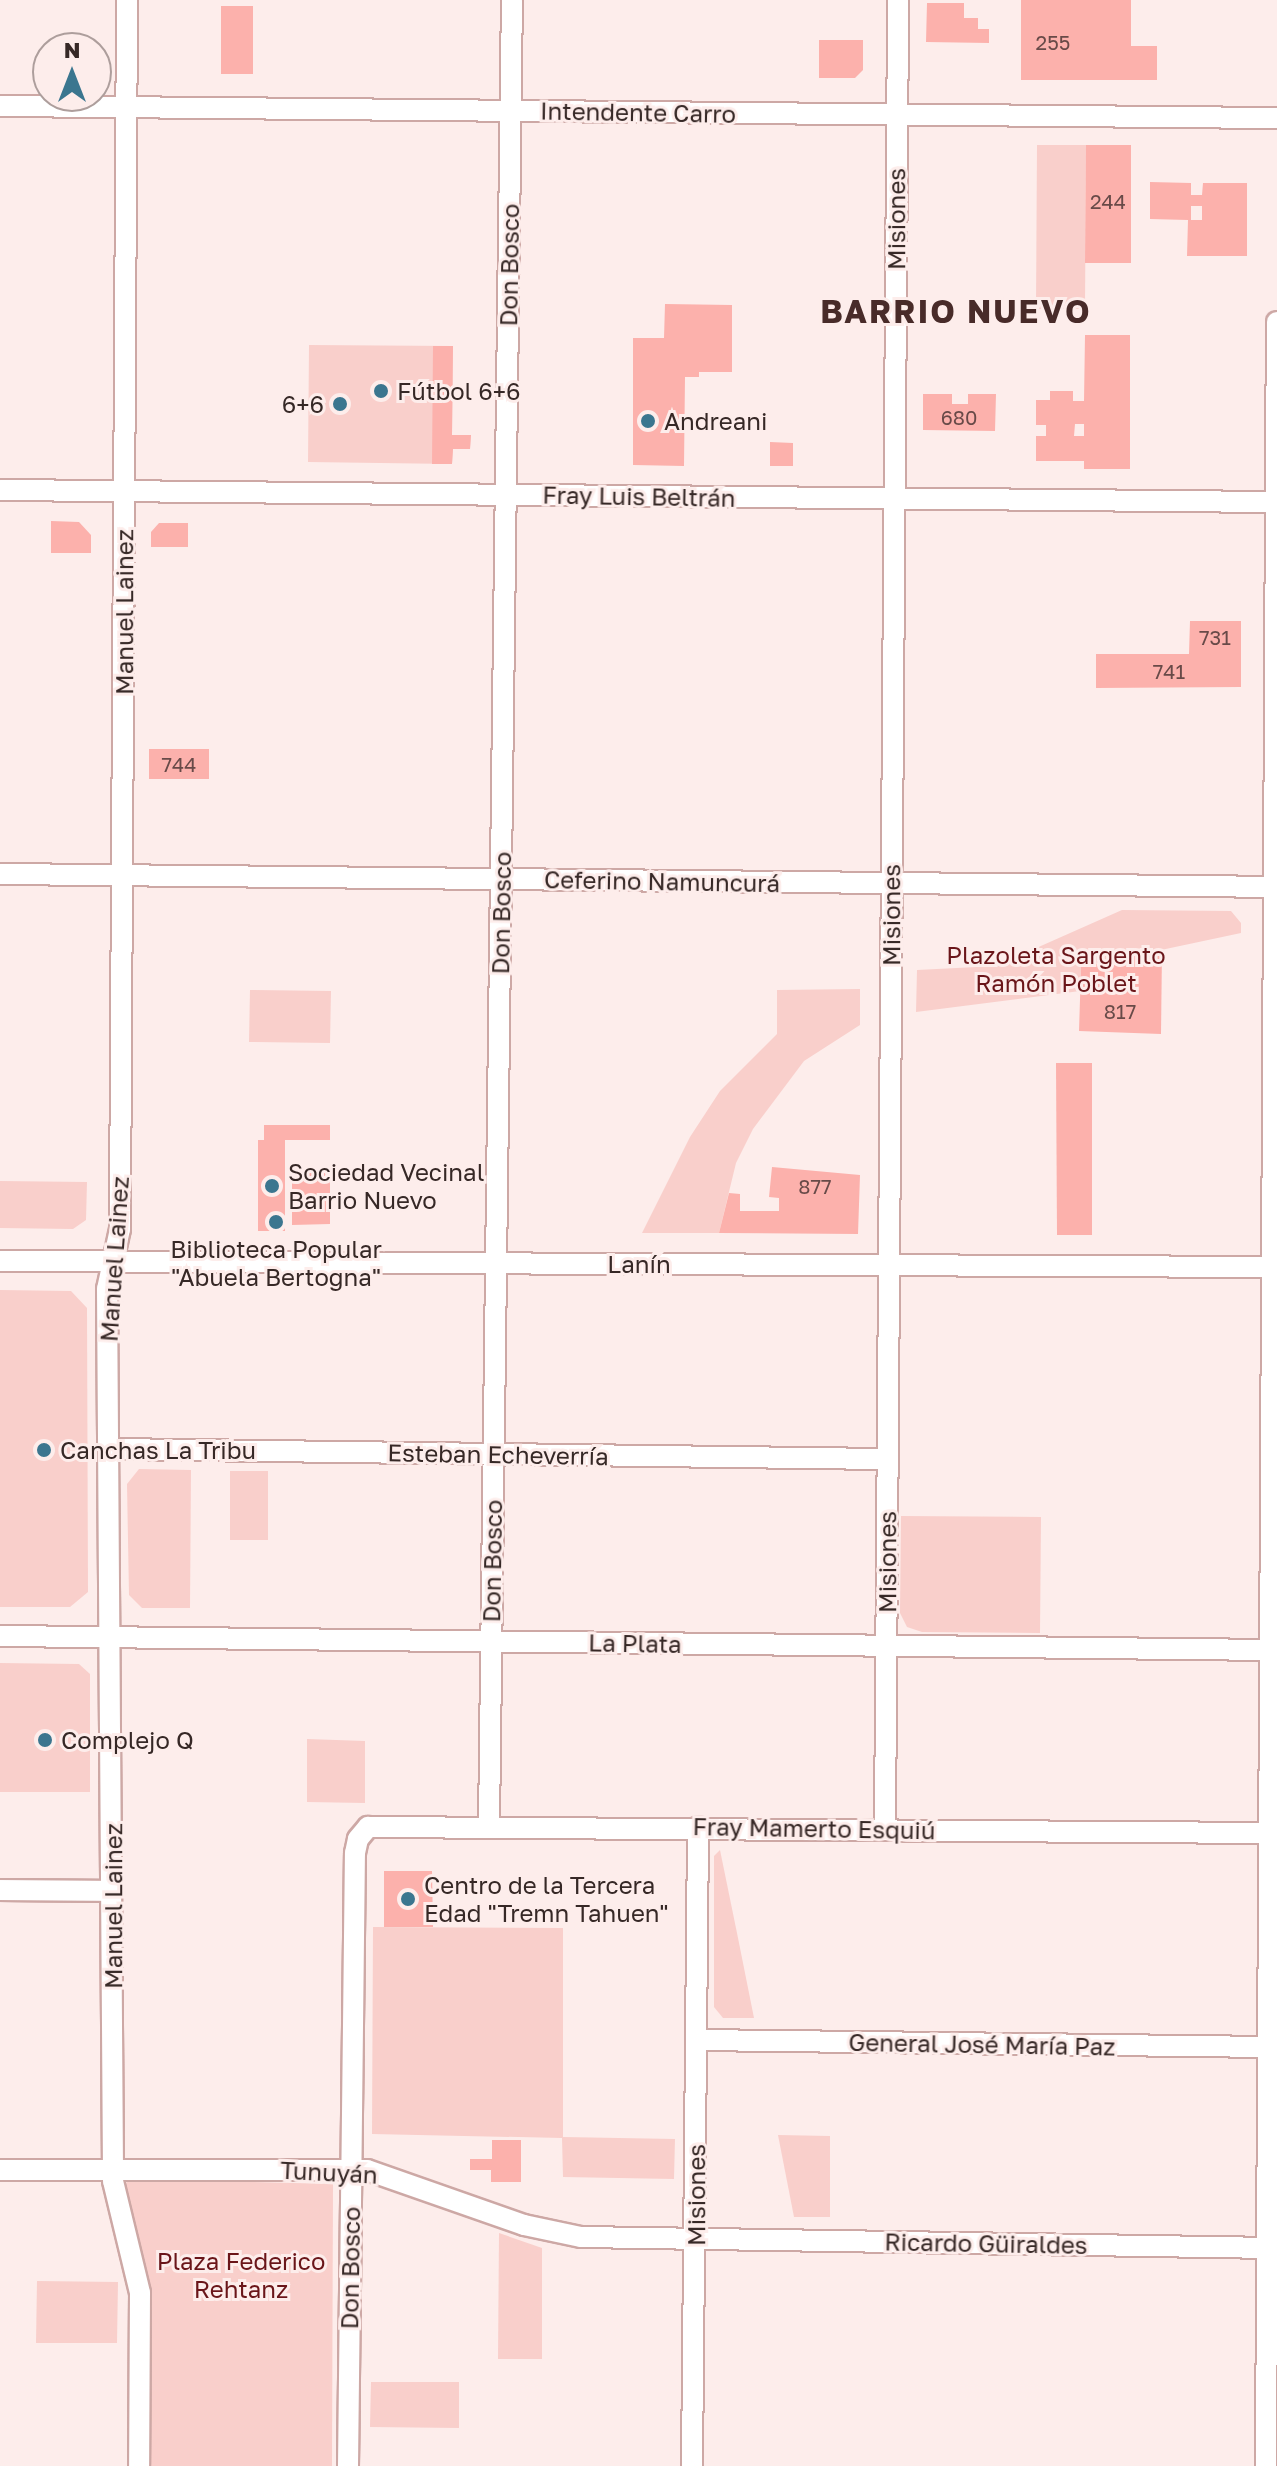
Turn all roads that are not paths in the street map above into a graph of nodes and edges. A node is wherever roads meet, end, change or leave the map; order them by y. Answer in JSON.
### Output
{"nodes":[{"id":1,"x":127,"y":0,"type":"edge"},
{"id":2,"x":512,"y":0,"type":"edge"},
{"id":3,"x":898,"y":0,"type":"edge"},
{"id":4,"x":0,"y":106,"type":"edge"},
{"id":5,"x":127,"y":107,"type":"junction"},
{"id":6,"x":510,"y":111,"type":"junction"},
{"id":7,"x":897,"y":114,"type":"junction"},
{"id":8,"x":1277,"y":118,"type":"edge"},
{"id":9,"x":1277,"y":322,"type":"edge"},
{"id":10,"x":0,"y":490,"type":"edge"},
{"id":11,"x":125,"y":491,"type":"junction"},
{"id":12,"x":506,"y":495,"type":"junction"},
{"id":13,"x":894,"y":498,"type":"junction"},
{"id":14,"x":1276,"y":502,"type":"edge"},
{"id":15,"x":1276,"y":646,"type":"edge"},
{"id":16,"x":0,"y":874,"type":"edge"},
{"id":17,"x":122,"y":876,"type":"junction"},
{"id":18,"x":501,"y":880,"type":"junction"},
{"id":19,"x":891,"y":883,"type":"junction"},
{"id":20,"x":1275,"y":887,"type":"edge"},
{"id":21,"x":1274,"y":1065,"type":"edge"},
{"id":22,"x":0,"y":1261,"type":"edge"},
{"id":23,"x":114,"y":1261,"type":"junction"},
{"id":24,"x":496,"y":1263,"type":"junction"},
{"id":25,"x":889,"y":1265,"type":"junction"},
{"id":26,"x":1274,"y":1267,"type":"edge"},
{"id":27,"x":110,"y":1449,"type":"junction"},
{"id":28,"x":494,"y":1454,"type":"junction"},
{"id":29,"x":887,"y":1459,"type":"junction"},
{"id":30,"x":1273,"y":1523,"type":"edge"},
{"id":31,"x":0,"y":1636,"type":"edge"},
{"id":32,"x":112,"y":1638,"type":"junction"},
{"id":33,"x":491,"y":1641,"type":"junction"},
{"id":34,"x":886,"y":1646,"type":"junction"},
{"id":35,"x":1269,"y":1650,"type":"junction"},
{"id":36,"x":1273,"y":1768,"type":"edge"},
{"id":37,"x":489,"y":1825,"type":"junction"},
{"id":38,"x":698,"y":1827,"type":"junction"},
{"id":39,"x":885,"y":1829,"type":"junction"},
{"id":40,"x":362,"y":1832,"type":"joint"},
{"id":41,"x":1268,"y":1833,"type":"junction"},
{"id":42,"x":0,"y":1890,"type":"edge"},
{"id":43,"x":113,"y":1891,"type":"junction"},
{"id":44,"x":1272,"y":2014,"type":"edge"},
{"id":45,"x":697,"y":2040,"type":"junction"},
{"id":46,"x":1268,"y":2047,"type":"junction"},
{"id":47,"x":113,"y":2169,"type":"junction"},
{"id":48,"x":351,"y":2169,"type":"junction"},
{"id":49,"x":0,"y":2170,"type":"edge"},
{"id":50,"x":696,"y":2238,"type":"junction"},
{"id":51,"x":1272,"y":2248,"type":"edge"},
{"id":52,"x":139,"y":2466,"type":"edge"},
{"id":53,"x":348,"y":2466,"type":"edge"},
{"id":54,"x":692,"y":2466,"type":"edge"},
{"id":55,"x":1266,"y":2466,"type":"edge"}],
"edges":[{"from":1,"to":5,"type":"street","name":"Manuel Lainez"},
{"from":2,"to":6,"type":"street","name":"Don Bosco"},
{"from":3,"to":7,"type":"street","name":"Misiones"},
{"from":4,"to":5,"type":"street","name":"Intendente Carro"},
{"from":5,"to":6,"type":"street","name":"Intendente Carro"},
{"from":5,"to":11,"type":"street","name":"Manuel Lainez"},
{"from":6,"to":7,"type":"street","name":"Intendente Carro"},
{"from":6,"to":12,"type":"street","name":"Don Bosco"},
{"from":7,"to":8,"type":"street","name":"Intendente Carro"},
{"from":7,"to":13,"type":"street","name":"Misiones"},
{"from":9,"to":14,"type":"street"},
{"from":10,"to":11,"type":"street","name":"Fray Luis Beltrán"},
{"from":11,"to":12,"type":"street","name":"Fray Luis Beltrán"},
{"from":11,"to":17,"type":"street","name":"Manuel Lainez"},
{"from":12,"to":13,"type":"street","name":"Fray Luis Beltrán"},
{"from":12,"to":18,"type":"street","name":"Don Bosco"},
{"from":13,"to":14,"type":"street","name":"Fray Luis Beltrán"},
{"from":13,"to":19,"type":"street","name":"Misiones"},
{"from":14,"to":15,"type":"street"},
{"from":15,"to":20,"type":"street"},
{"from":16,"to":17,"type":"street","name":"Ceferino Namuncurá"},
{"from":17,"to":18,"type":"street","name":"Ceferino Namuncurá"},
{"from":17,"to":23,"type":"street","name":"Manuel Lainez"},
{"from":18,"to":19,"type":"street","name":"Ceferino Namuncurá"},
{"from":18,"to":24,"type":"street","name":"Don Bosco"},
{"from":19,"to":20,"type":"street","name":"Ceferino Namuncurá"},
{"from":19,"to":25,"type":"street","name":"Misiones"},
{"from":20,"to":21,"type":"street"},
{"from":21,"to":26,"type":"street"},
{"from":22,"to":23,"type":"street","name":"Lanín"},
{"from":23,"to":24,"type":"street","name":"Lanín"},
{"from":23,"to":27,"type":"street","name":"Manuel Lainez"},
{"from":24,"to":25,"type":"street","name":"Lanín"},
{"from":24,"to":28,"type":"street","name":"Don Bosco"},
{"from":25,"to":26,"type":"street","name":"Lanín"},
{"from":25,"to":29,"type":"street","name":"Misiones"},
{"from":26,"to":30,"type":"street"},
{"from":27,"to":28,"type":"street","name":"Esteban Echeverría"},
{"from":27,"to":32,"type":"street","name":"Manuel Lainez"},
{"from":28,"to":29,"type":"street","name":"Esteban Echeverría"},
{"from":28,"to":33,"type":"street","name":"Don Bosco"},
{"from":29,"to":34,"type":"street","name":"Misiones"},
{"from":30,"to":35,"type":"street"},
{"from":31,"to":32,"type":"street","name":"La Plata"},
{"from":32,"to":33,"type":"street","name":"La Plata"},
{"from":32,"to":43,"type":"street","name":"Manuel Lainez"},
{"from":33,"to":34,"type":"street","name":"La Plata"},
{"from":33,"to":37,"type":"street","name":"Don Bosco"},
{"from":34,"to":35,"type":"street","name":"La Plata"},
{"from":34,"to":39,"type":"street","name":"Misiones"},
{"from":35,"to":36,"type":"street"},
{"from":36,"to":41,"type":"street"},
{"from":37,"to":38,"type":"street","name":"Fray Mamerto Esquiú"},
{"from":37,"to":40,"type":"street","name":"Fray Mamerto Esquiú"},
{"from":38,"to":39,"type":"street","name":"Fray Mamerto Esquiú"},
{"from":38,"to":45,"type":"street","name":"Misiones"},
{"from":39,"to":41,"type":"street","name":"Fray Mamerto Esquiú"},
{"from":40,"to":48,"type":"street","name":"Don Bosco"},
{"from":41,"to":44,"type":"street"},
{"from":42,"to":43,"type":"street"},
{"from":43,"to":47,"type":"street","name":"Manuel Lainez"},
{"from":44,"to":46,"type":"street"},
{"from":45,"to":46,"type":"street","name":"General José María Paz"},
{"from":45,"to":50,"type":"street","name":"Misiones"},
{"from":46,"to":51,"type":"street"},
{"from":47,"to":48,"type":"street","name":"Tunuyán"},
{"from":47,"to":49,"type":"street","name":"Tunuyán"},
{"from":47,"to":52,"type":"street","name":"Manuel Lainez"},
{"from":48,"to":50,"type":"street","name":"Tunuyán"},
{"from":48,"to":53,"type":"street","name":"Don Bosco"},
{"from":50,"to":51,"type":"street","name":"Ricardo Güiraldes"},
{"from":50,"to":54,"type":"street","name":"Misiones"},
{"from":51,"to":55,"type":"street"}]}
